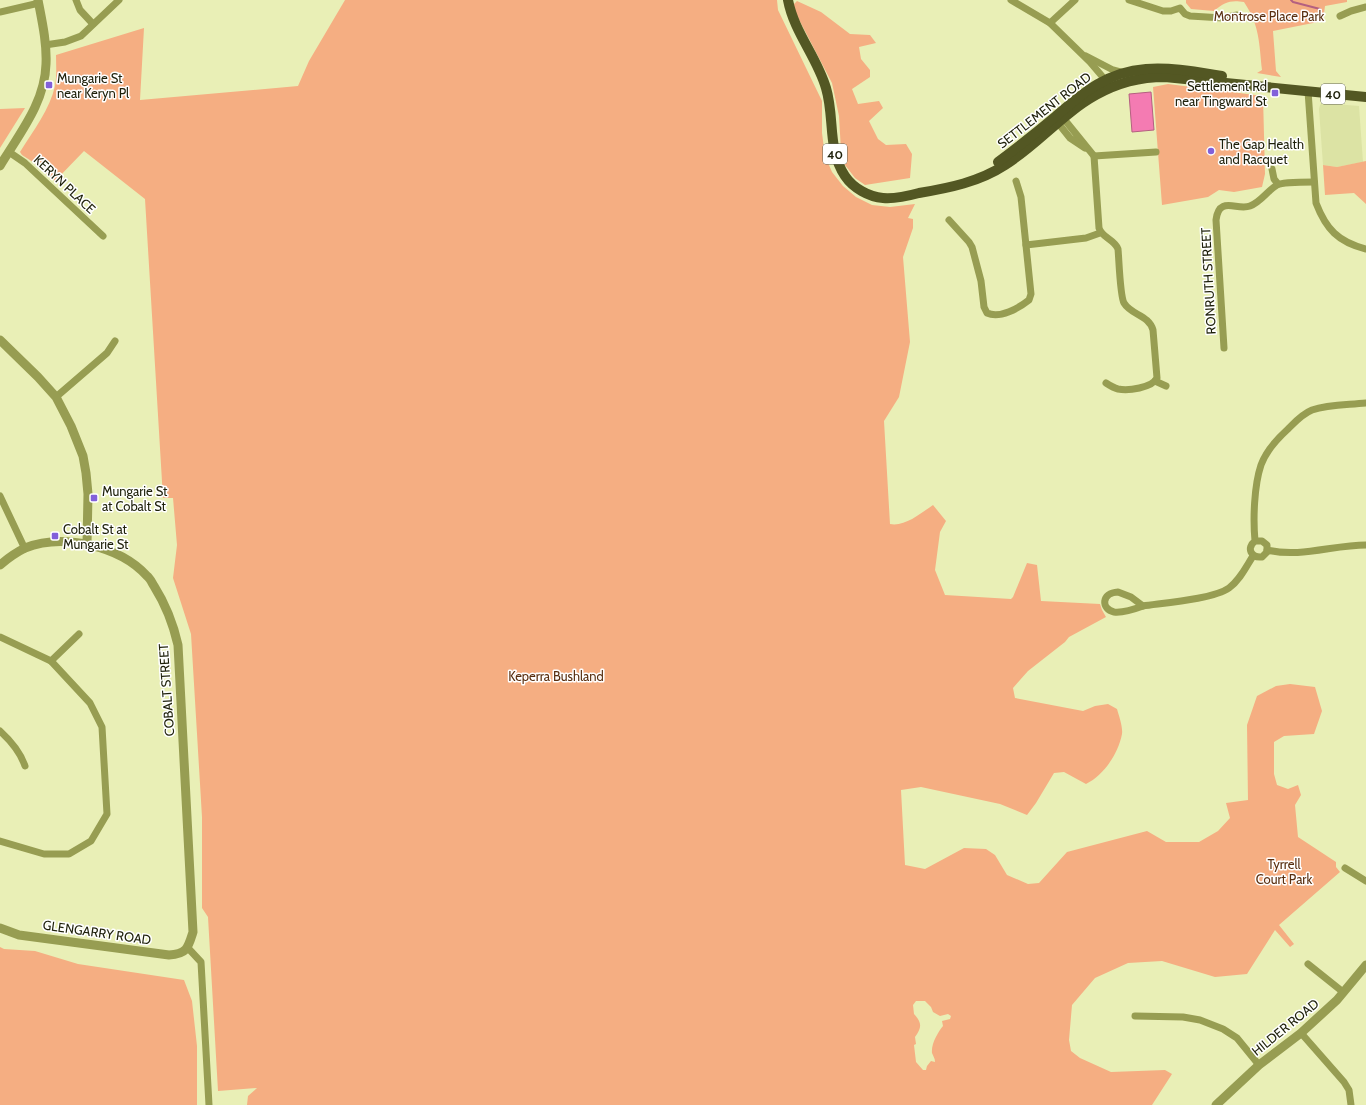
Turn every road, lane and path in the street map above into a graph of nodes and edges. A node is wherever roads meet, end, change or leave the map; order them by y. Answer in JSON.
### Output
{"nodes":[{"id":1,"x":76,"y":0,"type":"edge"},
{"id":2,"x":119,"y":0,"type":"edge"},
{"id":3,"x":788,"y":0,"type":"edge"},
{"id":4,"x":1011,"y":0,"type":"edge"},
{"id":5,"x":1075,"y":0,"type":"edge"},
{"id":6,"x":1130,"y":0,"type":"edge"},
{"id":7,"x":1179,"y":0,"type":"edge"},
{"id":8,"x":39,"y":2,"type":"edge"},
{"id":9,"x":1366,"y":7,"type":"edge"},
{"id":10,"x":1180,"y":8,"type":"junction"},
{"id":11,"x":0,"y":12,"type":"edge"},
{"id":12,"x":1237,"y":15,"type":"dead end"},
{"id":13,"x":1340,"y":16,"type":"dead end"},
{"id":14,"x":1050,"y":23,"type":"junction"},
{"id":15,"x":94,"y":24,"type":"junction"},
{"id":16,"x":45,"y":45,"type":"junction"},
{"id":17,"x":1081,"y":53,"type":"junction"},
{"id":18,"x":1124,"y":73,"type":"junction"},
{"id":19,"x":1108,"y":84,"type":"junction"},
{"id":20,"x":1304,"y":91,"type":"junction"},
{"id":21,"x":1366,"y":97,"type":"edge"},
{"id":22,"x":1059,"y":119,"type":"junction"},
{"id":23,"x":9,"y":152,"type":"junction"},
{"id":24,"x":1156,"y":152,"type":"dead end"},
{"id":25,"x":1092,"y":154,"type":"junction"},
{"id":26,"x":0,"y":166,"type":"edge"},
{"id":27,"x":1272,"y":169,"type":"dead end"},
{"id":28,"x":1016,"y":181,"type":"dead end"},
{"id":29,"x":1314,"y":182,"type":"junction"},
{"id":30,"x":1278,"y":184,"type":"junction"},
{"id":31,"x":950,"y":220,"type":"dead end"},
{"id":32,"x":1100,"y":233,"type":"junction"},
{"id":33,"x":103,"y":236,"type":"dead end"},
{"id":34,"x":1026,"y":245,"type":"junction"},
{"id":35,"x":1366,"y":249,"type":"edge"},
{"id":36,"x":0,"y":340,"type":"edge"},
{"id":37,"x":115,"y":341,"type":"dead end"},
{"id":38,"x":1224,"y":348,"type":"dead end"},
{"id":39,"x":1155,"y":381,"type":"junction"},
{"id":40,"x":1106,"y":383,"type":"dead end"},
{"id":41,"x":1166,"y":386,"type":"dead end"},
{"id":42,"x":56,"y":397,"type":"junction"},
{"id":43,"x":1366,"y":403,"type":"edge"},
{"id":44,"x":0,"y":496,"type":"edge"},
{"id":45,"x":1255,"y":541,"type":"junction"},
{"id":46,"x":87,"y":544,"type":"junction"},
{"id":47,"x":1366,"y":544,"type":"edge"},
{"id":48,"x":25,"y":549,"type":"junction"},
{"id":49,"x":1267,"y":550,"type":"junction"},
{"id":50,"x":1253,"y":556,"type":"junction"},
{"id":51,"x":0,"y":566,"type":"edge"},
{"id":52,"x":1143,"y":606,"type":"junction"},
{"id":53,"x":79,"y":634,"type":"dead end"},
{"id":54,"x":0,"y":636,"type":"edge"},
{"id":55,"x":51,"y":661,"type":"junction"},
{"id":56,"x":0,"y":731,"type":"edge"},
{"id":57,"x":25,"y":766,"type":"dead end"},
{"id":58,"x":0,"y":841,"type":"edge"},
{"id":59,"x":1345,"y":868,"type":"dead end"},
{"id":60,"x":1366,"y":881,"type":"edge"},
{"id":61,"x":0,"y":928,"type":"edge"},
{"id":62,"x":188,"y":948,"type":"junction"},
{"id":63,"x":1308,"y":964,"type":"dead end"},
{"id":64,"x":1366,"y":965,"type":"edge"},
{"id":65,"x":1343,"y":992,"type":"junction"},
{"id":66,"x":1135,"y":1016,"type":"dead end"},
{"id":67,"x":1301,"y":1033,"type":"junction"},
{"id":68,"x":1259,"y":1065,"type":"junction"},
{"id":69,"x":209,"y":1105,"type":"edge"},
{"id":70,"x":1216,"y":1105,"type":"edge"},
{"id":71,"x":1351,"y":1105,"type":"edge"}],
"edges":[{"from":1,"to":15,"type":"street"},
{"from":2,"to":15,"type":"street"},
{"from":3,"to":22,"type":"main road","name":"SETTLEMENT ROAD","number":"40"},
{"from":4,"to":14,"type":"street"},
{"from":5,"to":14,"type":"street"},
{"from":6,"to":10,"type":"street"},
{"from":7,"to":10,"type":"street"},
{"from":8,"to":11,"type":"street"},
{"from":8,"to":16,"type":"street"},
{"from":9,"to":13,"type":"street"},
{"from":10,"to":12,"type":"street"},
{"from":14,"to":17,"type":"street"},
{"from":15,"to":16,"type":"street"},
{"from":16,"to":23,"type":"street"},
{"from":17,"to":18,"type":"street"},
{"from":17,"to":19,"type":"street"},
{"from":18,"to":19,"type":"main road","name":"SETTLEMENT ROAD","number":"40"},
{"from":18,"to":20,"type":"main road","name":"SETTLEMENT ROAD","number":"40"},
{"from":19,"to":20,"type":"main road","name":"SETTLEMENT ROAD","number":"40"},
{"from":19,"to":22,"type":"main road","name":"SETTLEMENT ROAD","number":"40"},
{"from":20,"to":21,"type":"main road","name":"SETTLEMENT ROAD","number":"40"},
{"from":20,"to":29,"type":"street"},
{"from":22,"to":25,"type":"street"},
{"from":23,"to":26,"type":"street"},
{"from":23,"to":33,"type":"street","name":"KERYN PLACE"},
{"from":24,"to":25,"type":"street"},
{"from":25,"to":32,"type":"street"},
{"from":27,"to":30,"type":"street"},
{"from":28,"to":34,"type":"street"},
{"from":29,"to":30,"type":"street"},
{"from":29,"to":35,"type":"street"},
{"from":30,"to":38,"type":"street","name":"RONRUTH STREET"},
{"from":31,"to":34,"type":"street"},
{"from":32,"to":34,"type":"street"},
{"from":32,"to":39,"type":"street"},
{"from":36,"to":42,"type":"street"},
{"from":37,"to":42,"type":"street"},
{"from":39,"to":40,"type":"street"},
{"from":39,"to":41,"type":"street"},
{"from":42,"to":46,"type":"street"},
{"from":43,"to":45,"type":"street"},
{"from":44,"to":48,"type":"street"},
{"from":45,"to":49,"type":"street"},
{"from":45,"to":50,"type":"street"},
{"from":46,"to":48,"type":"street","name":"COBALT STREET"},
{"from":46,"to":62,"type":"street","name":"COBALT STREET"},
{"from":47,"to":49,"type":"street"},
{"from":48,"to":51,"type":"street","name":"COBALT STREET"},
{"from":49,"to":50,"type":"street"},
{"from":50,"to":52,"type":"street"},
{"from":52,"to":52,"type":"street"},
{"from":53,"to":55,"type":"street"},
{"from":54,"to":55,"type":"street"},
{"from":55,"to":58,"type":"street"},
{"from":56,"to":57,"type":"street"},
{"from":59,"to":60,"type":"street"},
{"from":61,"to":62,"type":"street","name":"GLENGARRY ROAD"},
{"from":62,"to":69,"type":"street"},
{"from":63,"to":65,"type":"street"},
{"from":64,"to":65,"type":"street","name":"HILDER ROAD"},
{"from":65,"to":67,"type":"street","name":"HILDER ROAD"},
{"from":66,"to":68,"type":"street"},
{"from":67,"to":68,"type":"street","name":"HILDER ROAD"},
{"from":67,"to":71,"type":"street"},
{"from":68,"to":70,"type":"street","name":"HILDER ROAD"}]}
